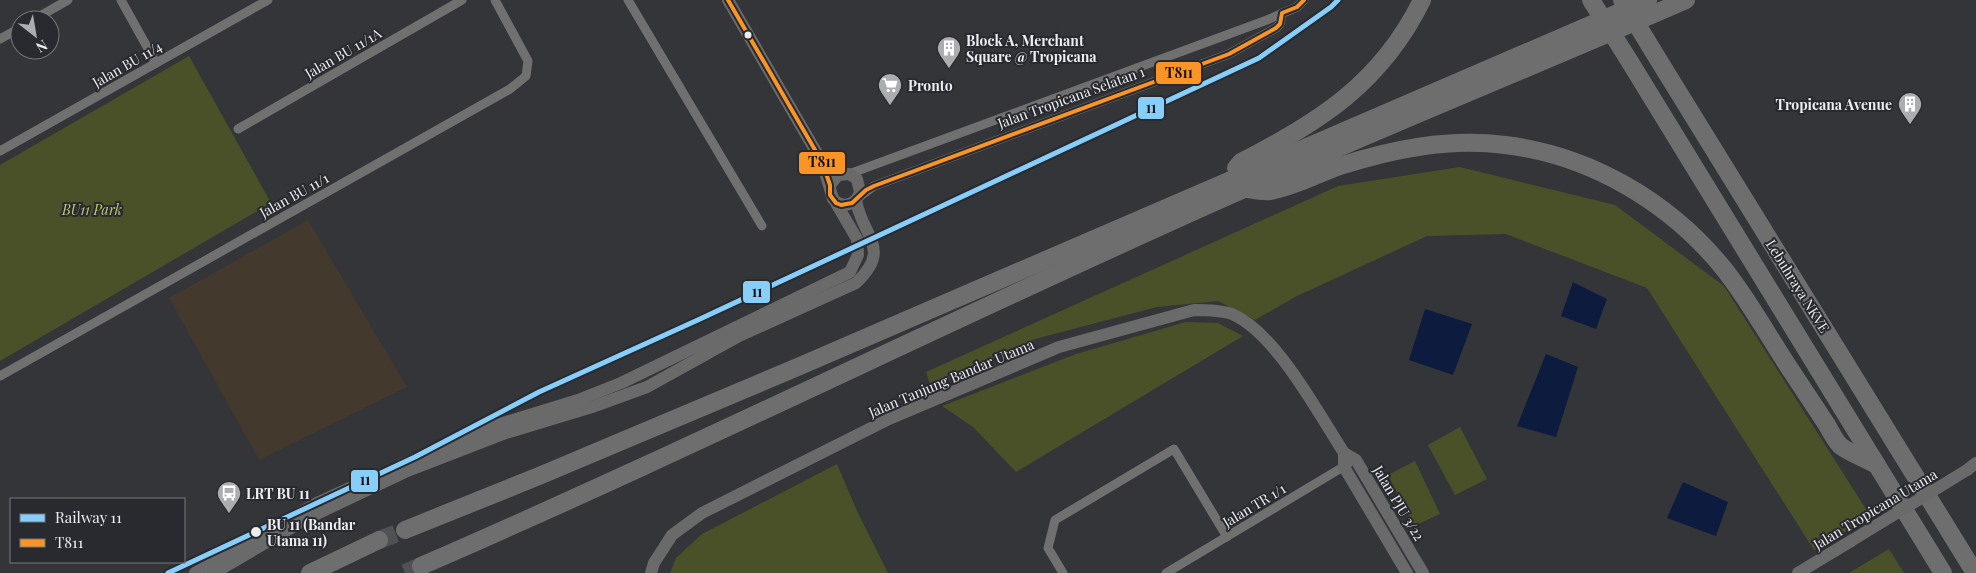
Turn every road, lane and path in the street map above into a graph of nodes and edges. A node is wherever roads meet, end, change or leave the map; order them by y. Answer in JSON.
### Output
{"nodes":[{"id":1,"x":68,"y":0,"type":"edge"},
{"id":2,"x":121,"y":0,"type":"edge"},
{"id":3,"x":268,"y":0,"type":"edge"},
{"id":4,"x":462,"y":0,"type":"edge"},
{"id":5,"x":495,"y":0,"type":"edge"},
{"id":6,"x":628,"y":0,"type":"edge"},
{"id":7,"x":728,"y":0,"type":"edge"},
{"id":8,"x":1304,"y":0,"type":"edge"},
{"id":9,"x":1422,"y":0,"type":"edge"},
{"id":10,"x":1591,"y":0,"type":"edge"},
{"id":11,"x":1622,"y":0,"type":"edge"},
{"id":12,"x":1648,"y":0,"type":"edge"},
{"id":13,"x":1686,"y":0,"type":"edge"},
{"id":14,"x":50,"y":10,"type":"edge"},
{"id":15,"x":1282,"y":13,"type":"junction"},
{"id":16,"x":156,"y":63,"type":"junction"},
{"id":17,"x":238,"y":129,"type":"dead end"},
{"id":18,"x":0,"y":152,"type":"edge"},
{"id":19,"x":822,"y":162,"type":"junction"},
{"id":20,"x":846,"y":174,"type":"junction"},
{"id":21,"x":1224,"y":182,"type":"junction"},
{"id":22,"x":830,"y":185,"type":"junction"},
{"id":23,"x":1244,"y":189,"type":"junction"},
{"id":24,"x":858,"y":198,"type":"junction"},
{"id":25,"x":836,"y":203,"type":"junction"},
{"id":26,"x":762,"y":226,"type":"dead end"},
{"id":27,"x":0,"y":376,"type":"edge"},
{"id":28,"x":1344,"y":454,"type":"junction"},
{"id":29,"x":1356,"y":460,"type":"junction"},
{"id":30,"x":1877,"y":465,"type":"junction"},
{"id":31,"x":1344,"y":467,"type":"junction"},
{"id":32,"x":1973,"y":467,"type":"edge"},
{"id":33,"x":405,"y":530,"type":"tunnel mouth"},
{"id":34,"x":1227,"y":537,"type":"junction"},
{"id":35,"x":379,"y":540,"type":"tunnel mouth"},
{"id":36,"x":421,"y":566,"type":"tunnel mouth"},
{"id":37,"x":196,"y":573,"type":"edge"},
{"id":38,"x":214,"y":573,"type":"edge"},
{"id":39,"x":310,"y":573,"type":"edge"},
{"id":40,"x":651,"y":573,"type":"edge"},
{"id":41,"x":1063,"y":573,"type":"edge"},
{"id":42,"x":1166,"y":573,"type":"edge"},
{"id":43,"x":1407,"y":573,"type":"edge"},
{"id":44,"x":1423,"y":573,"type":"edge"},
{"id":45,"x":1798,"y":573,"type":"edge"},
{"id":46,"x":1943,"y":573,"type":"edge"},
{"id":47,"x":1975,"y":573,"type":"edge"}],
"edges":[{"from":1,"to":14,"type":"street"},
{"from":2,"to":16,"type":"street"},
{"from":3,"to":16,"type":"street","name":"Jalan BU 11/4"},
{"from":4,"to":17,"type":"street","name":"Jalan BU 11/1A"},
{"from":5,"to":27,"type":"street","name":"Jalan BU 11/1"},
{"from":6,"to":26,"type":"street"},
{"from":7,"to":19,"type":"street"},
{"from":8,"to":15,"type":"street","name":"Jalan Tropicana Selatan 1"},
{"from":9,"to":21,"type":"highway"},
{"from":10,"to":30,"type":"highway","name":"Lebuhraya NKVE","bridge":true},
{"from":11,"to":47,"type":"highway","name":"Lebuhraya NKVE","bridge":true},
{"from":12,"to":21,"type":"highway"},
{"from":13,"to":23,"type":"highway"},
{"from":15,"to":20,"type":"street","name":"Jalan Tropicana Selatan 1"},
{"from":15,"to":24,"type":"street","name":"Jalan Tropicana Selatan 1"},
{"from":16,"to":18,"type":"street","name":"Jalan BU 11/4"},
{"from":19,"to":20,"type":"street"},
{"from":19,"to":22,"type":"street"},
{"from":20,"to":22,"type":"street"},
{"from":20,"to":24,"type":"street"},
{"from":21,"to":33,"type":"highway"},
{"from":22,"to":25,"type":"street"},
{"from":23,"to":30,"type":"highway"},
{"from":23,"to":36,"type":"highway"},
{"from":24,"to":25,"type":"street"},
{"from":24,"to":38,"type":"street"},
{"from":25,"to":37,"type":"street"},
{"from":28,"to":29,"type":"street","name":"Jalan PJU 3/22"},
{"from":28,"to":31,"type":"street"},
{"from":28,"to":40,"type":"street","name":"Jalan Tanjung Bandar Utama"},
{"from":29,"to":31,"type":"street","name":"Jalan TR 1/1"},
{"from":29,"to":44,"type":"street","name":"Jalan PJU 3/22"},
{"from":30,"to":46,"type":"highway","name":"Lebuhraya NKVE"},
{"from":31,"to":34,"type":"street","name":"Jalan TR 1/1"},
{"from":31,"to":43,"type":"street","name":"Jalan PJU 3/22"},
{"from":32,"to":45,"type":"street","name":"Jalan Tropicana Utama","bridge":true},
{"from":34,"to":41,"type":"street"},
{"from":34,"to":42,"type":"street","name":"Jalan TR 1/1"},
{"from":35,"to":39,"type":"highway"}]}
